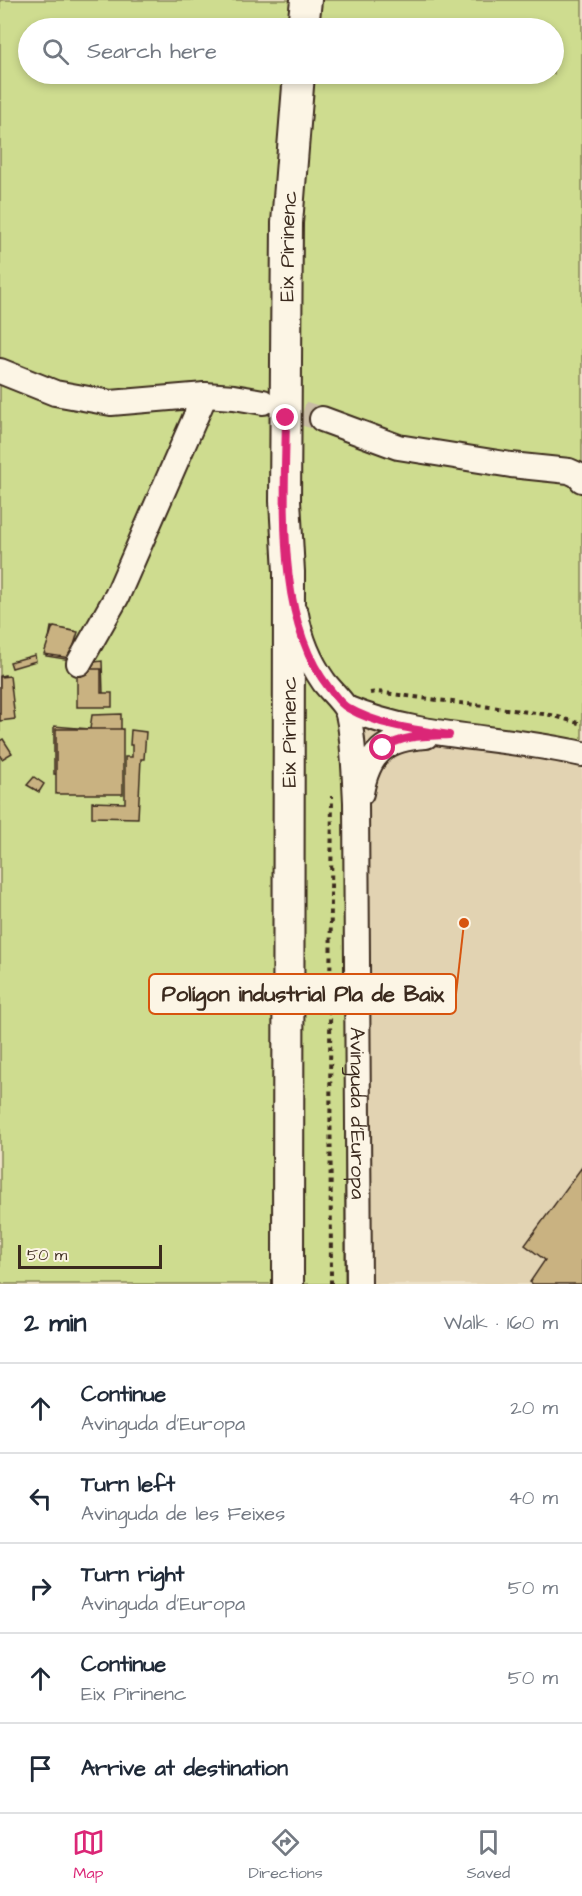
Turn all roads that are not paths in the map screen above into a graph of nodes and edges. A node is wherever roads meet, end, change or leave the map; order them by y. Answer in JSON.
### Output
{"nodes":[{"id":1,"x":306,"y":0,"type":"edge"},
{"id":2,"x":304,"y":18,"type":"edge"},
{"id":3,"x":298,"y":84,"type":"edge"},
{"id":4,"x":0,"y":371,"type":"edge"},
{"id":5,"x":206,"y":395,"type":"junction"},
{"id":6,"x":263,"y":402,"type":"tunnel mouth"},
{"id":7,"x":322,"y":419,"type":"tunnel mouth"},
{"id":8,"x":582,"y":480,"type":"edge"},
{"id":9,"x":289,"y":572,"type":"junction"},
{"id":10,"x":79,"y":663,"type":"dead end"},
{"id":11,"x":346,"y":708,"type":"junction"},
{"id":12,"x":449,"y":735,"type":"junction"},
{"id":13,"x":582,"y":754,"type":"edge"},
{"id":14,"x":356,"y":835,"type":"junction"},
{"id":15,"x":288,"y":1284,"type":"edge"},
{"id":16,"x":359,"y":1284,"type":"edge"}],
"edges":[{"from":1,"to":2,"type":"main road"},
{"from":3,"to":9,"type":"main road","name":"Eix Pirinenc"},
{"from":4,"to":5,"type":"street"},
{"from":5,"to":6,"type":"street"},
{"from":5,"to":10,"type":"street"},
{"from":7,"to":8,"type":"street"},
{"from":9,"to":11,"type":"street","name":"Avinguda d'Europa"},
{"from":9,"to":15,"type":"main road","name":"Eix Pirinenc"},
{"from":11,"to":12,"type":"street"},
{"from":11,"to":14,"type":"street","name":"Avinguda d'Europa"},
{"from":12,"to":13,"type":"street"},
{"from":12,"to":14,"type":"street","name":"Avinguda d'Europa"},
{"from":14,"to":16,"type":"street","name":"Avinguda d'Europa"}]}
